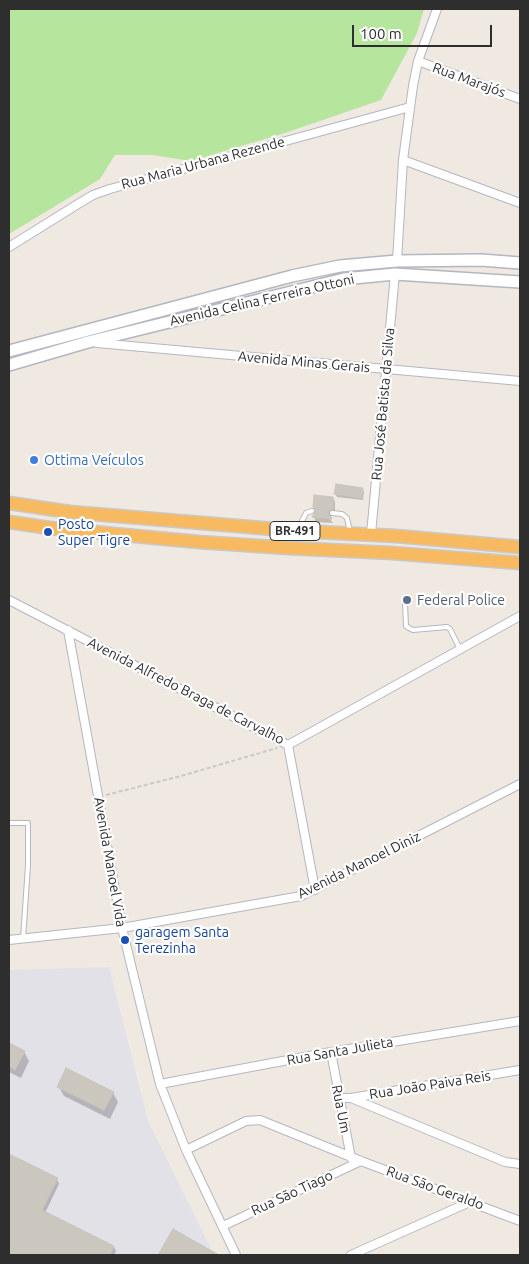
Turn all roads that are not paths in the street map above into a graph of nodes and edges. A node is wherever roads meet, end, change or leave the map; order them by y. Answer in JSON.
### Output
{"nodes":[{"id":1,"x":437,"y":9,"type":"edge"},
{"id":2,"x":418,"y":62,"type":"junction"},
{"id":3,"x":520,"y":99,"type":"edge"},
{"id":4,"x":410,"y":107,"type":"junction"},
{"id":5,"x":403,"y":160,"type":"junction"},
{"id":6,"x":520,"y":203,"type":"edge"},
{"id":7,"x":9,"y":247,"type":"edge"},
{"id":8,"x":397,"y":261,"type":"junction"},
{"id":9,"x":520,"y":263,"type":"edge"},
{"id":10,"x":395,"y":274,"type":"junction"},
{"id":11,"x":520,"y":282,"type":"edge"},
{"id":12,"x":88,"y":342,"type":"junction"},
{"id":13,"x":9,"y":351,"type":"edge"},
{"id":14,"x":9,"y":365,"type":"edge"},
{"id":15,"x":386,"y":370,"type":"junction"},
{"id":16,"x":520,"y":382,"type":"edge"},
{"id":17,"x":9,"y":503,"type":"edge"},
{"id":18,"x":312,"y":511,"type":"dead end"},
{"id":19,"x":332,"y":513,"type":"dead end"},
{"id":20,"x":9,"y":522,"type":"edge"},
{"id":21,"x":298,"y":531,"type":"junction"},
{"id":22,"x":351,"y":534,"type":"junction"},
{"id":23,"x":371,"y":534,"type":"junction"},
{"id":24,"x":520,"y":547,"type":"edge"},
{"id":25,"x":520,"y":563,"type":"edge"},
{"id":26,"x":9,"y":600,"type":"edge"},
{"id":27,"x":405,"y":604,"type":"dead end"},
{"id":28,"x":520,"y":616,"type":"edge"},
{"id":29,"x":68,"y":630,"type":"junction"},
{"id":30,"x":460,"y":649,"type":"junction"},
{"id":31,"x":288,"y":745,"type":"junction"},
{"id":32,"x":520,"y":784,"type":"edge"},
{"id":33,"x":9,"y":823,"type":"edge"},
{"id":34,"x":315,"y":890,"type":"junction"},
{"id":35,"x":122,"y":928,"type":"junction"},
{"id":36,"x":23,"y":939,"type":"junction"},
{"id":37,"x":9,"y":940,"type":"edge"},
{"id":38,"x":520,"y":1021,"type":"edge"},
{"id":39,"x":331,"y":1052,"type":"junction"},
{"id":40,"x":520,"y":1070,"type":"edge"},
{"id":41,"x":160,"y":1084,"type":"junction"},
{"id":42,"x":339,"y":1098,"type":"junction"},
{"id":43,"x":351,"y":1098,"type":"junction"},
{"id":44,"x":186,"y":1150,"type":"junction"},
{"id":45,"x":350,"y":1156,"type":"junction"},
{"id":46,"x":361,"y":1161,"type":"junction"},
{"id":47,"x":520,"y":1164,"type":"edge"},
{"id":48,"x":352,"y":1165,"type":"junction"},
{"id":49,"x":472,"y":1201,"type":"junction"},
{"id":50,"x":520,"y":1220,"type":"edge"},
{"id":51,"x":223,"y":1226,"type":"junction"},
{"id":52,"x":236,"y":1255,"type":"edge"},
{"id":53,"x":351,"y":1255,"type":"edge"}],
"edges":[{"from":1,"to":2,"type":"street"},
{"from":2,"to":3,"type":"street","name":"Rua Marajós"},
{"from":2,"to":4,"type":"street"},
{"from":4,"to":5,"type":"street"},
{"from":4,"to":7,"type":"street","name":"Rua Maria Urbana Rezende"},
{"from":5,"to":6,"type":"street"},
{"from":5,"to":8,"type":"street"},
{"from":8,"to":9,"type":"main road","name":"Avenida Celina Ferreira Ottoni"},
{"from":8,"to":13,"type":"main road","name":"Avenida Celina Ferreira Ottoni"},
{"from":10,"to":11,"type":"main road","name":"Avenida Celina Ferreira Ottoni"},
{"from":10,"to":12,"type":"main road","name":"Avenida Celina Ferreira Ottoni"},
{"from":10,"to":15,"type":"street","name":"Rua José Batista da Silva"},
{"from":12,"to":14,"type":"main road","name":"Avenida Celina Ferreira Ottoni"},
{"from":12,"to":15,"type":"street","name":"Avenida Minas Gerais"},
{"from":15,"to":16,"type":"street","name":"Avenida Minas Gerais"},
{"from":15,"to":23,"type":"street","name":"Rua José Batista da Silva"},
{"from":17,"to":21,"type":"highway","number":"BR-491"},
{"from":18,"to":21,"type":"lane"},
{"from":19,"to":22,"type":"lane"},
{"from":20,"to":25,"type":"highway","number":"BR-491"},
{"from":21,"to":22,"type":"highway","number":"BR-491"},
{"from":22,"to":23,"type":"highway","number":"BR-491"},
{"from":23,"to":24,"type":"highway","number":"BR-491"},
{"from":26,"to":29,"type":"street","name":"Avenida Alfredo Braga de Carvalho"},
{"from":27,"to":30,"type":"lane"},
{"from":28,"to":30,"type":"street","name":"Avenida Alfredo Braga de Carvalho"},
{"from":29,"to":31,"type":"street","name":"Avenida Alfredo Braga de Carvalho"},
{"from":29,"to":35,"type":"street","name":"Avenida Manoel Vida"},
{"from":30,"to":31,"type":"street","name":"Avenida Alfredo Braga de Carvalho"},
{"from":31,"to":34,"type":"street"},
{"from":32,"to":34,"type":"street","name":"Avenida Manoel Diniz"},
{"from":33,"to":36,"type":"lane"},
{"from":34,"to":35,"type":"street","name":"Avenida Manoel Diniz"},
{"from":35,"to":36,"type":"street","name":"Avenida Manoel Diniz"},
{"from":35,"to":41,"type":"street","name":"Avenida Manoel Vida"},
{"from":36,"to":37,"type":"street","name":"Avenida Manoel Diniz"},
{"from":38,"to":39,"type":"street","name":"Rua Santa Julieta"},
{"from":39,"to":41,"type":"street","name":"Rua Santa Julieta"},
{"from":39,"to":42,"type":"street","name":"Rua Um"},
{"from":40,"to":43,"type":"street","name":"Rua João Paiva Reis"},
{"from":41,"to":44,"type":"street","name":"Avenida Manoel Vida"},
{"from":42,"to":43,"type":"street","name":"Rua João Paiva Reis"},
{"from":42,"to":45,"type":"street","name":"Rua Um"},
{"from":43,"to":47,"type":"street"},
{"from":44,"to":45,"type":"street","name":"Rua São Geraldo"},
{"from":44,"to":51,"type":"street","name":"Avenida Manoel Vida"},
{"from":45,"to":46,"type":"street","name":"Rua São Geraldo"},
{"from":45,"to":48,"type":"street","name":"Rua Um"},
{"from":46,"to":48,"type":"street","name":"Rua São Tiago"},
{"from":46,"to":49,"type":"street","name":"Rua São Geraldo"},
{"from":48,"to":51,"type":"street","name":"Rua São Tiago"},
{"from":49,"to":50,"type":"street","name":"Rua São Geraldo"},
{"from":49,"to":53,"type":"street"},
{"from":51,"to":52,"type":"street","name":"Avenida Manoel Vida"}]}
